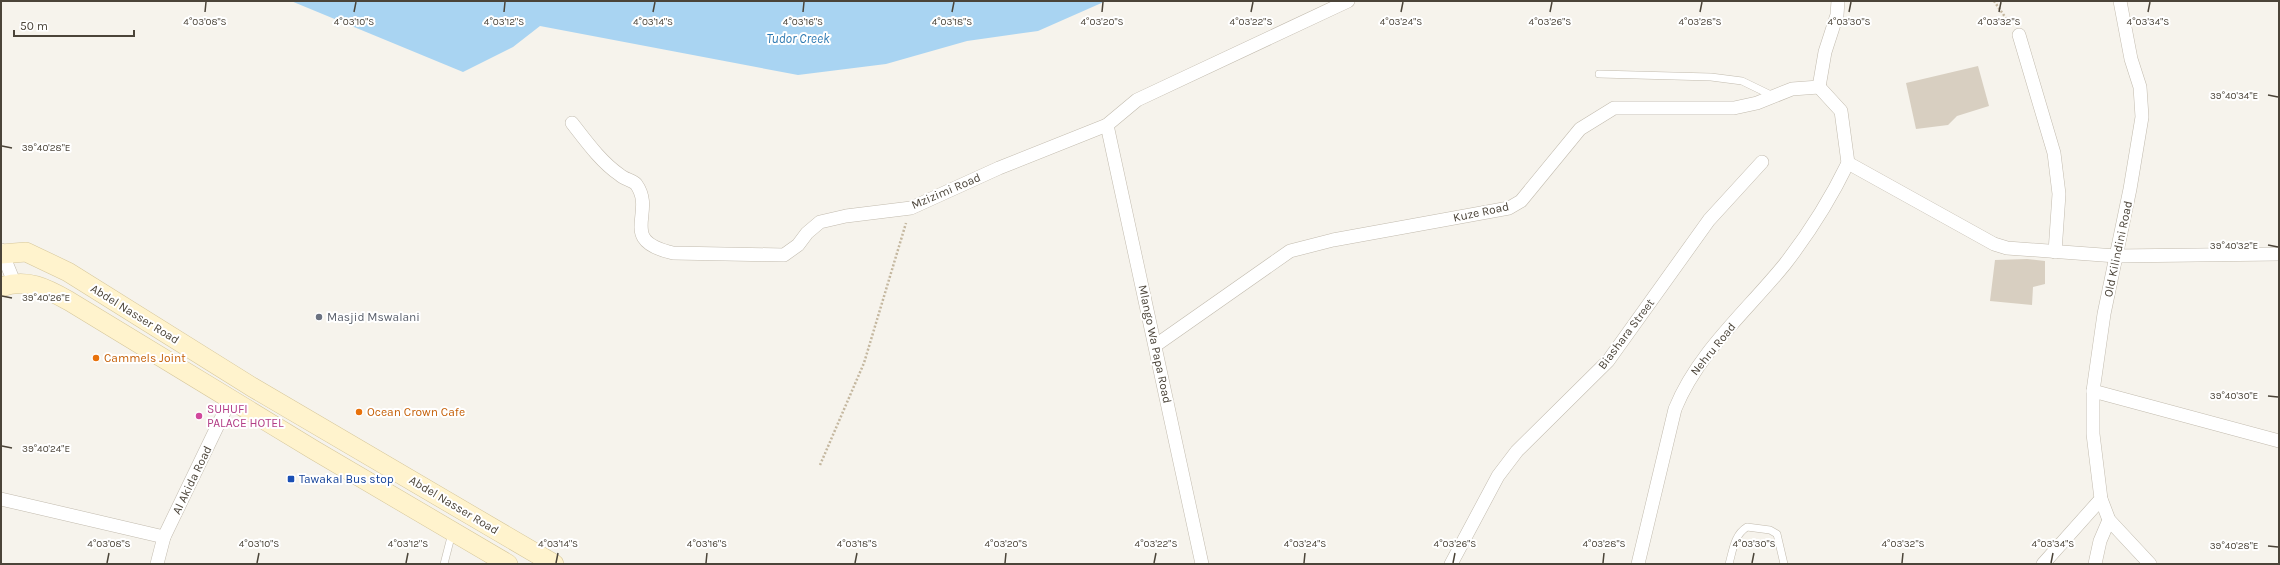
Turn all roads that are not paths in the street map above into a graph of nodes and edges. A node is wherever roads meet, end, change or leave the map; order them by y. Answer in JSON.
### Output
{"nodes":[{"id":1,"x":1348,"y":1,"type":"edge"},
{"id":2,"x":1838,"y":1,"type":"edge"},
{"id":3,"x":2120,"y":1,"type":"edge"},
{"id":4,"x":2019,"y":35,"type":"road end"},
{"id":5,"x":1599,"y":74,"type":"dead end"},
{"id":6,"x":1819,"y":87,"type":"junction"},
{"id":7,"x":1773,"y":96,"type":"junction"},
{"id":8,"x":572,"y":123,"type":"dead end"},
{"id":9,"x":1107,"y":125,"type":"junction"},
{"id":10,"x":1762,"y":162,"type":"dead end"},
{"id":11,"x":1848,"y":163,"type":"junction"},
{"id":12,"x":2055,"y":252,"type":"junction"},
{"id":13,"x":2,"y":253,"type":"edge"},
{"id":14,"x":2279,"y":254,"type":"edge"},
{"id":15,"x":2116,"y":256,"type":"junction"},
{"id":16,"x":8,"y":284,"type":"edge"},
{"id":17,"x":1156,"y":345,"type":"junction"},
{"id":18,"x":2093,"y":391,"type":"junction"},
{"id":19,"x":231,"y":398,"type":"junction"},
{"id":20,"x":2279,"y":441,"type":"edge"},
{"id":21,"x":1,"y":499,"type":"edge"},
{"id":22,"x":2102,"y":499,"type":"junction"},
{"id":23,"x":2109,"y":520,"type":"junction"},
{"id":24,"x":495,"y":530,"type":"junction"},
{"id":25,"x":452,"y":532,"type":"junction"},
{"id":26,"x":164,"y":537,"type":"junction"},
{"id":27,"x":480,"y":548,"type":"junction"},
{"id":28,"x":156,"y":564,"type":"edge"},
{"id":29,"x":444,"y":564,"type":"edge"},
{"id":30,"x":508,"y":564,"type":"edge"},
{"id":31,"x":554,"y":564,"type":"edge"},
{"id":32,"x":1202,"y":564,"type":"edge"},
{"id":33,"x":1451,"y":564,"type":"edge"},
{"id":34,"x":1638,"y":564,"type":"edge"},
{"id":35,"x":1729,"y":564,"type":"edge"},
{"id":36,"x":1784,"y":564,"type":"edge"},
{"id":37,"x":2043,"y":564,"type":"edge"},
{"id":38,"x":2094,"y":564,"type":"edge"},
{"id":39,"x":2150,"y":564,"type":"edge"}],
"edges":[{"from":1,"to":9,"type":"street","name":"Mzizimi Road"},
{"from":2,"to":6,"type":"street"},
{"from":3,"to":15,"type":"street","name":"Old Kilindini Road"},
{"from":4,"to":12,"type":"street"},
{"from":5,"to":7,"type":"lane"},
{"from":6,"to":7,"type":"street","name":"Kuze Road"},
{"from":6,"to":11,"type":"street"},
{"from":7,"to":17,"type":"street","name":"Kuze Road"},
{"from":8,"to":9,"type":"street","name":"Mzizimi Road"},
{"from":9,"to":17,"type":"street","name":"Mlango Wa Papa Road"},
{"from":10,"to":33,"type":"street","name":"Biashara Street"},
{"from":11,"to":12,"type":"street"},
{"from":11,"to":34,"type":"street","name":"Nehru Road"},
{"from":12,"to":15,"type":"street"},
{"from":13,"to":16,"type":"street"},
{"from":13,"to":24,"type":"main road","name":"Abdel Nasser Road"},
{"from":14,"to":15,"type":"street"},
{"from":15,"to":18,"type":"street","name":"Old Kilindini Road"},
{"from":16,"to":19,"type":"main road","name":"Abdel Nasser Road"},
{"from":17,"to":32,"type":"street","name":"Mlango Wa Papa Road"},
{"from":18,"to":20,"type":"street"},
{"from":18,"to":22,"type":"street","name":"Old Kilindini Road"},
{"from":19,"to":25,"type":"main road","name":"Abdel Nasser Road"},
{"from":19,"to":26,"type":"street","name":"Al Akida Road"},
{"from":21,"to":26,"type":"street"},
{"from":22,"to":23,"type":"street","name":"Old Kilindini Road"},
{"from":22,"to":37,"type":"street"},
{"from":23,"to":38,"type":"street"},
{"from":23,"to":39,"type":"street"},
{"from":24,"to":27,"type":"main road"},
{"from":24,"to":31,"type":"main road","name":"Abdel Nasser Road"},
{"from":25,"to":27,"type":"main road","name":"Abdel Nasser Road"},
{"from":25,"to":29,"type":"lane"},
{"from":26,"to":28,"type":"street","name":"Al Akida Road"},
{"from":27,"to":30,"type":"main road","name":"Abdel Nasser Road"},
{"from":35,"to":36,"type":"lane"}]}
